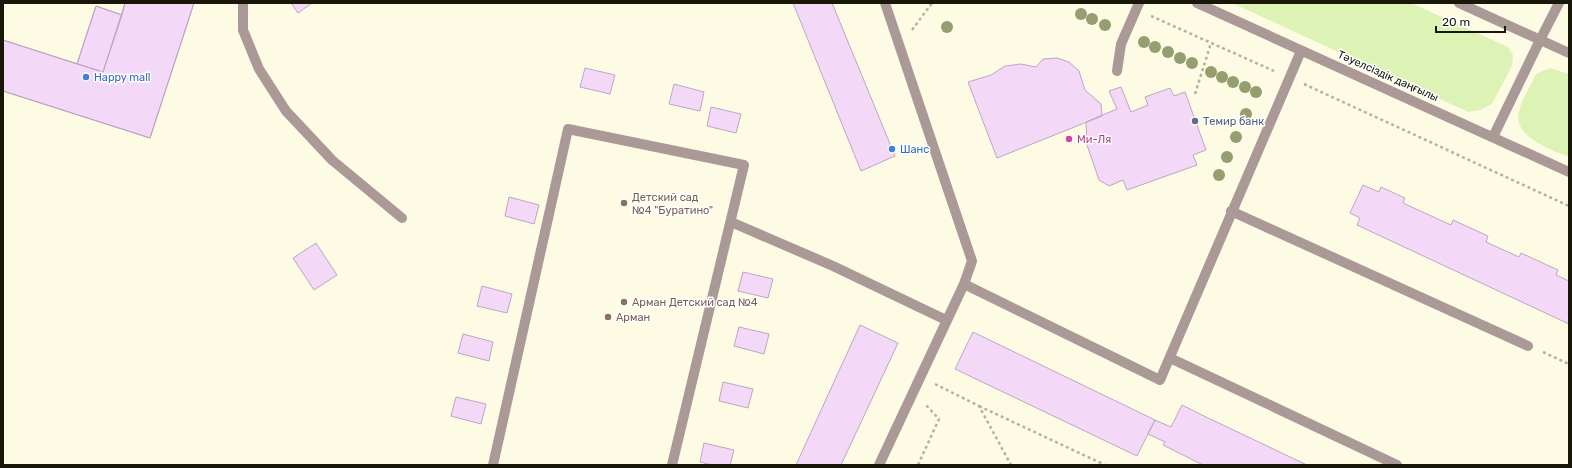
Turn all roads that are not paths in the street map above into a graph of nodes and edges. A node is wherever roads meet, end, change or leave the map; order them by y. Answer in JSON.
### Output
{"nodes":[{"id":1,"x":243,"y":3,"type":"edge"},
{"id":2,"x":885,"y":3,"type":"edge"},
{"id":3,"x":1197,"y":3,"type":"edge"},
{"id":4,"x":1459,"y":3,"type":"edge"},
{"id":5,"x":1559,"y":3,"type":"edge"},
{"id":6,"x":1138,"y":6,"type":"edge"},
{"id":7,"x":1540,"y":40,"type":"junction"},
{"id":8,"x":1301,"y":51,"type":"junction"},
{"id":9,"x":1569,"y":53,"type":"edge"},
{"id":10,"x":1117,"y":71,"type":"dead end"},
{"id":11,"x":1493,"y":137,"type":"junction"},
{"id":12,"x":1569,"y":172,"type":"edge"},
{"id":13,"x":1231,"y":211,"type":"junction"},
{"id":14,"x":402,"y":218,"type":"dead end"},
{"id":15,"x":731,"y":222,"type":"junction"},
{"id":16,"x":964,"y":284,"type":"junction"},
{"id":17,"x":946,"y":320,"type":"junction"},
{"id":18,"x":1528,"y":346,"type":"road end"},
{"id":19,"x":1170,"y":358,"type":"junction"},
{"id":20,"x":493,"y":465,"type":"edge"},
{"id":21,"x":672,"y":465,"type":"edge"},
{"id":22,"x":879,"y":465,"type":"edge"},
{"id":23,"x":1397,"y":465,"type":"edge"}],
"edges":[{"from":1,"to":14,"type":"street"},
{"from":2,"to":16,"type":"street"},
{"from":3,"to":8,"type":"street","name":"Тәуелсіздік даңғылы"},
{"from":4,"to":7,"type":"street"},
{"from":5,"to":7,"type":"street"},
{"from":6,"to":10,"type":"street"},
{"from":7,"to":9,"type":"street"},
{"from":7,"to":11,"type":"street"},
{"from":8,"to":11,"type":"street","name":"Тәуелсіздік даңғылы"},
{"from":8,"to":13,"type":"street"},
{"from":11,"to":12,"type":"street","name":"Тәуелсіздік даңғылы"},
{"from":13,"to":18,"type":"street"},
{"from":13,"to":19,"type":"street"},
{"from":15,"to":17,"type":"street"},
{"from":15,"to":20,"type":"street"},
{"from":15,"to":21,"type":"street"},
{"from":16,"to":17,"type":"street"},
{"from":16,"to":19,"type":"street"},
{"from":17,"to":22,"type":"street"},
{"from":19,"to":23,"type":"street"}]}
